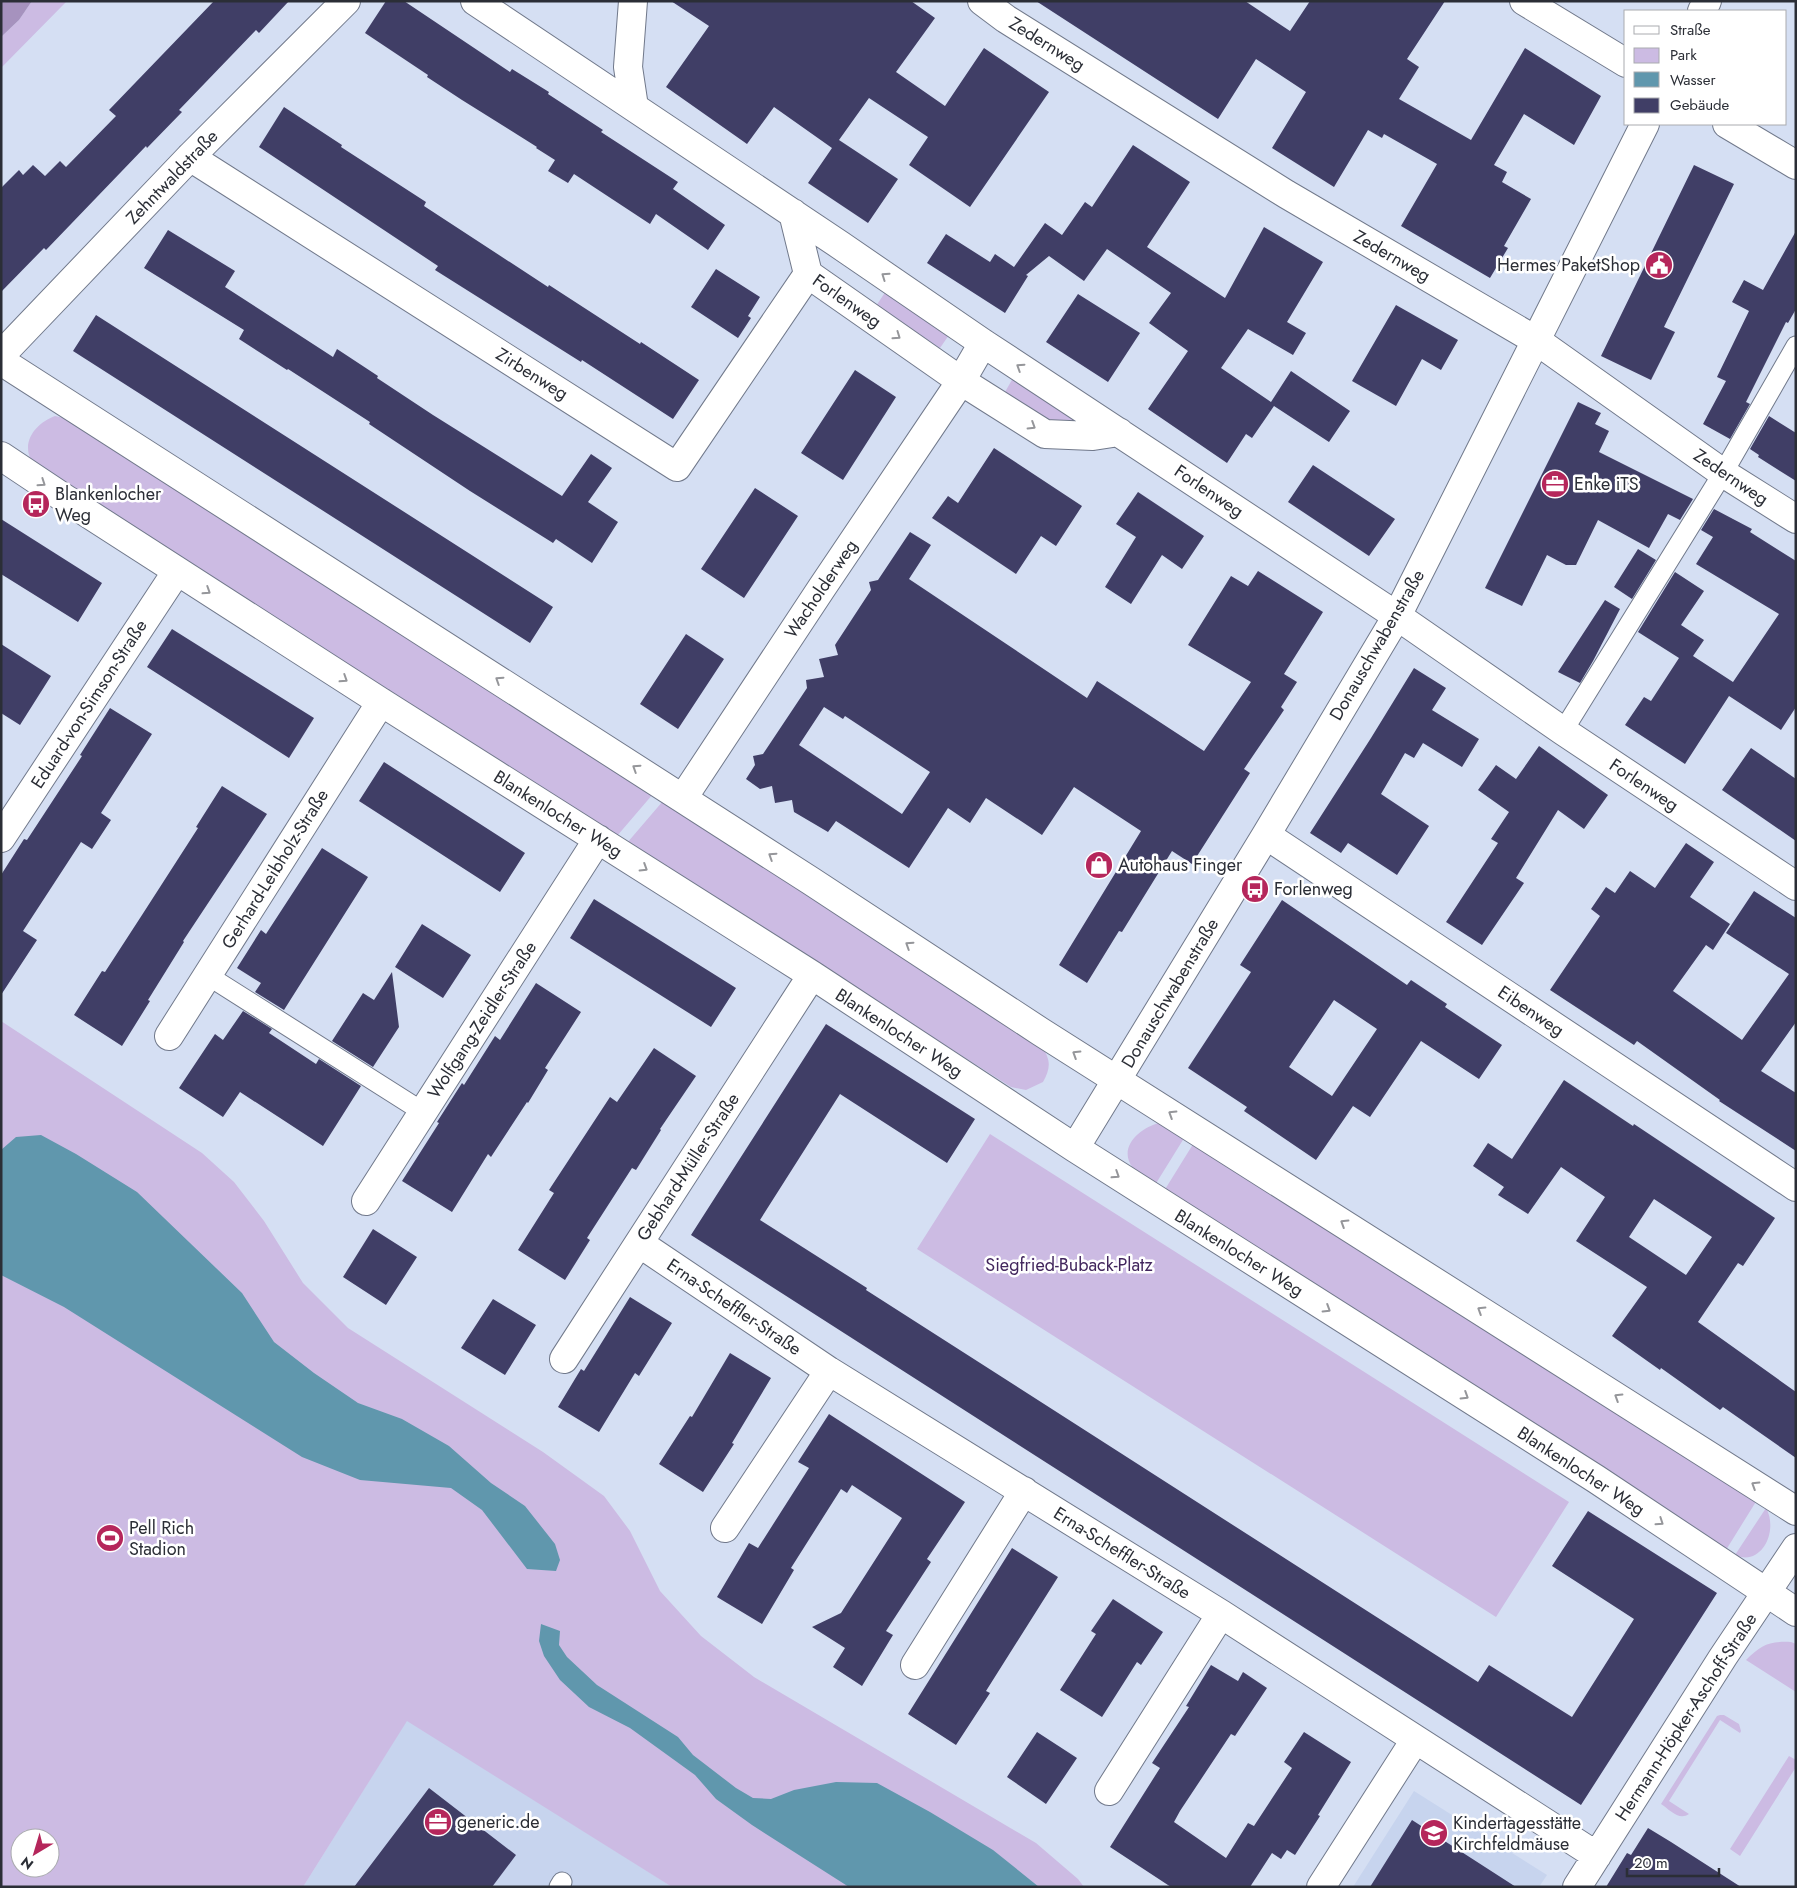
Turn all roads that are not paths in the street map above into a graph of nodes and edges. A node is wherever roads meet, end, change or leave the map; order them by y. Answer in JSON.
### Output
{"nodes":[{"id":1,"x":346,"y":1,"type":"edge"},
{"id":2,"x":475,"y":1,"type":"edge"},
{"id":3,"x":633,"y":1,"type":"edge"},
{"id":4,"x":982,"y":1,"type":"edge"},
{"id":5,"x":1524,"y":1,"type":"edge"},
{"id":6,"x":1624,"y":62,"type":"edge"},
{"id":7,"x":634,"y":107,"type":"junction"},
{"id":8,"x":1645,"y":125,"type":"edge"},
{"id":9,"x":1729,"y":125,"type":"edge"},
{"id":10,"x":190,"y":157,"type":"junction"},
{"id":11,"x":1796,"y":165,"type":"edge"},
{"id":12,"x":793,"y":213,"type":"junction"},
{"id":13,"x":808,"y":274,"type":"junction"},
{"id":14,"x":1537,"y":341,"type":"junction"},
{"id":15,"x":983,"y":343,"type":"junction"},
{"id":16,"x":1796,"y":346,"type":"edge"},
{"id":17,"x":1,"y":355,"type":"edge"},
{"id":18,"x":1,"y":361,"type":"edge"},
{"id":19,"x":962,"y":381,"type":"junction"},
{"id":20,"x":1119,"y":432,"type":"junction"},
{"id":21,"x":1,"y":456,"type":"edge"},
{"id":22,"x":1724,"y":473,"type":"junction"},
{"id":23,"x":1796,"y":519,"type":"edge"},
{"id":24,"x":177,"y":571,"type":"junction"},
{"id":25,"x":1397,"y":616,"type":"junction"},
{"id":26,"x":381,"y":702,"type":"junction"},
{"id":27,"x":1563,"y":731,"type":"junction"},
{"id":28,"x":683,"y":798,"type":"junction"},
{"id":29,"x":1266,"y":835,"type":"junction"},
{"id":30,"x":1,"y":838,"type":"edge"},
{"id":31,"x":598,"y":840,"type":"junction"},
{"id":32,"x":1796,"y":886,"type":"edge"},
{"id":33,"x":207,"y":975,"type":"junction"},
{"id":34,"x":812,"y":975,"type":"junction"},
{"id":35,"x":169,"y":1036,"type":"dead end"},
{"id":36,"x":1118,"y":1080,"type":"junction"},
{"id":37,"x":422,"y":1112,"type":"junction"},
{"id":38,"x":1075,"y":1148,"type":"junction"},
{"id":39,"x":1796,"y":1187,"type":"edge"},
{"id":40,"x":366,"y":1201,"type":"dead end"},
{"id":41,"x":640,"y":1243,"type":"junction"},
{"id":42,"x":564,"y":1358,"type":"dead end"},
{"id":43,"x":829,"y":1371,"type":"junction"},
{"id":44,"x":1024,"y":1491,"type":"junction"},
{"id":45,"x":1796,"y":1511,"type":"edge"},
{"id":46,"x":725,"y":1528,"type":"dead end"},
{"id":47,"x":1796,"y":1548,"type":"edge"},
{"id":48,"x":1767,"y":1593,"type":"junction"},
{"id":49,"x":1796,"y":1612,"type":"edge"},
{"id":50,"x":1221,"y":1614,"type":"junction"},
{"id":51,"x":915,"y":1665,"type":"dead end"},
{"id":52,"x":1415,"y":1740,"type":"junction"},
{"id":53,"x":1108,"y":1791,"type":"dead end"},
{"id":54,"x":1597,"y":1856,"type":"junction"},
{"id":55,"x":1321,"y":1887,"type":"edge"},
{"id":56,"x":1577,"y":1887,"type":"edge"}],
"edges":[{"from":1,"to":10,"type":"street","name":"Zehntwaldstraße"},
{"from":2,"to":7,"type":"street","name":"Forlenweg"},
{"from":3,"to":7,"type":"street"},
{"from":4,"to":14,"type":"street","name":"Zedernweg"},
{"from":5,"to":6,"type":"street"},
{"from":7,"to":12,"type":"street","name":"Forlenweg"},
{"from":8,"to":14,"type":"street","name":"Donauschwabenstraße"},
{"from":9,"to":11,"type":"street"},
{"from":10,"to":13,"type":"street","name":"Zirbenweg"},
{"from":10,"to":17,"type":"street","name":"Zehntwaldstraße"},
{"from":12,"to":13,"type":"street","name":"Forlenweg"},
{"from":15,"to":12,"type":"street","name":"Forlenweg","one_way":true},
{"from":13,"to":19,"type":"street","name":"Forlenweg","one_way":true},
{"from":14,"to":22,"type":"street","name":"Zedernweg"},
{"from":14,"to":25,"type":"street","name":"Donauschwabenstraße"},
{"from":15,"to":19,"type":"street"},
{"from":20,"to":15,"type":"street","name":"Forlenweg","one_way":true},
{"from":16,"to":22,"type":"lane"},
{"from":28,"to":18,"type":"street","one_way":true},
{"from":19,"to":20,"type":"street","name":"Forlenweg","one_way":true},
{"from":19,"to":28,"type":"street","name":"Wacholderweg"},
{"from":20,"to":25,"type":"street","name":"Forlenweg"},
{"from":21,"to":24,"type":"street","name":"Blankenlocher Weg","one_way":true},
{"from":22,"to":23,"type":"street","name":"Zedernweg"},
{"from":22,"to":27,"type":"lane"},
{"from":24,"to":26,"type":"street","name":"Blankenlocher Weg","one_way":true},
{"from":24,"to":30,"type":"street","name":"Eduard-von-Simson-Straße"},
{"from":25,"to":27,"type":"street","name":"Forlenweg"},
{"from":25,"to":29,"type":"street","name":"Donauschwabenstraße"},
{"from":26,"to":31,"type":"street","name":"Blankenlocher Weg"},
{"from":26,"to":33,"type":"street","name":"Gerhard-Leibholz-Straße"},
{"from":27,"to":32,"type":"street","name":"Forlenweg"},
{"from":36,"to":28,"type":"street","one_way":true},
{"from":29,"to":36,"type":"street","name":"Donauschwabenstraße"},
{"from":29,"to":39,"type":"street","name":"Eibenweg"},
{"from":31,"to":34,"type":"street","name":"Blankenlocher Weg","one_way":true},
{"from":31,"to":37,"type":"street","name":"Wolfgang-Zeidler-Straße"},
{"from":33,"to":35,"type":"street","name":"Gerhard-Leibholz-Straße"},
{"from":33,"to":37,"type":"lane"},
{"from":34,"to":38,"type":"street","name":"Blankenlocher Weg"},
{"from":34,"to":41,"type":"street","name":"Gebhard-Müller-Straße"},
{"from":36,"to":38,"type":"street","name":"Donauschwabenstraße"},
{"from":45,"to":36,"type":"street","one_way":true},
{"from":37,"to":40,"type":"street","name":"Wolfgang-Zeidler-Straße"},
{"from":38,"to":48,"type":"street","name":"Blankenlocher Weg","one_way":true},
{"from":41,"to":42,"type":"street","name":"Gebhard-Müller-Straße"},
{"from":41,"to":43,"type":"street","name":"Erna-Scheffler-Straße"},
{"from":43,"to":44,"type":"street","name":"Erna-Scheffler-Straße"},
{"from":43,"to":46,"type":"street"},
{"from":44,"to":50,"type":"street","name":"Erna-Scheffler-Straße"},
{"from":44,"to":51,"type":"street"},
{"from":47,"to":48,"type":"street","name":"Hermann-Höpker-Aschoff-Straße"},
{"from":48,"to":49,"type":"street","name":"Blankenlocher Weg"},
{"from":48,"to":54,"type":"street","name":"Hermann-Höpker-Aschoff-Straße"},
{"from":50,"to":52,"type":"street","name":"Erna-Scheffler-Straße"},
{"from":50,"to":53,"type":"street"},
{"from":52,"to":54,"type":"street","name":"Erna-Scheffler-Straße"},
{"from":52,"to":55,"type":"street"},
{"from":54,"to":56,"type":"street","name":"Hermann-Höpker-Aschoff-Straße"}]}
